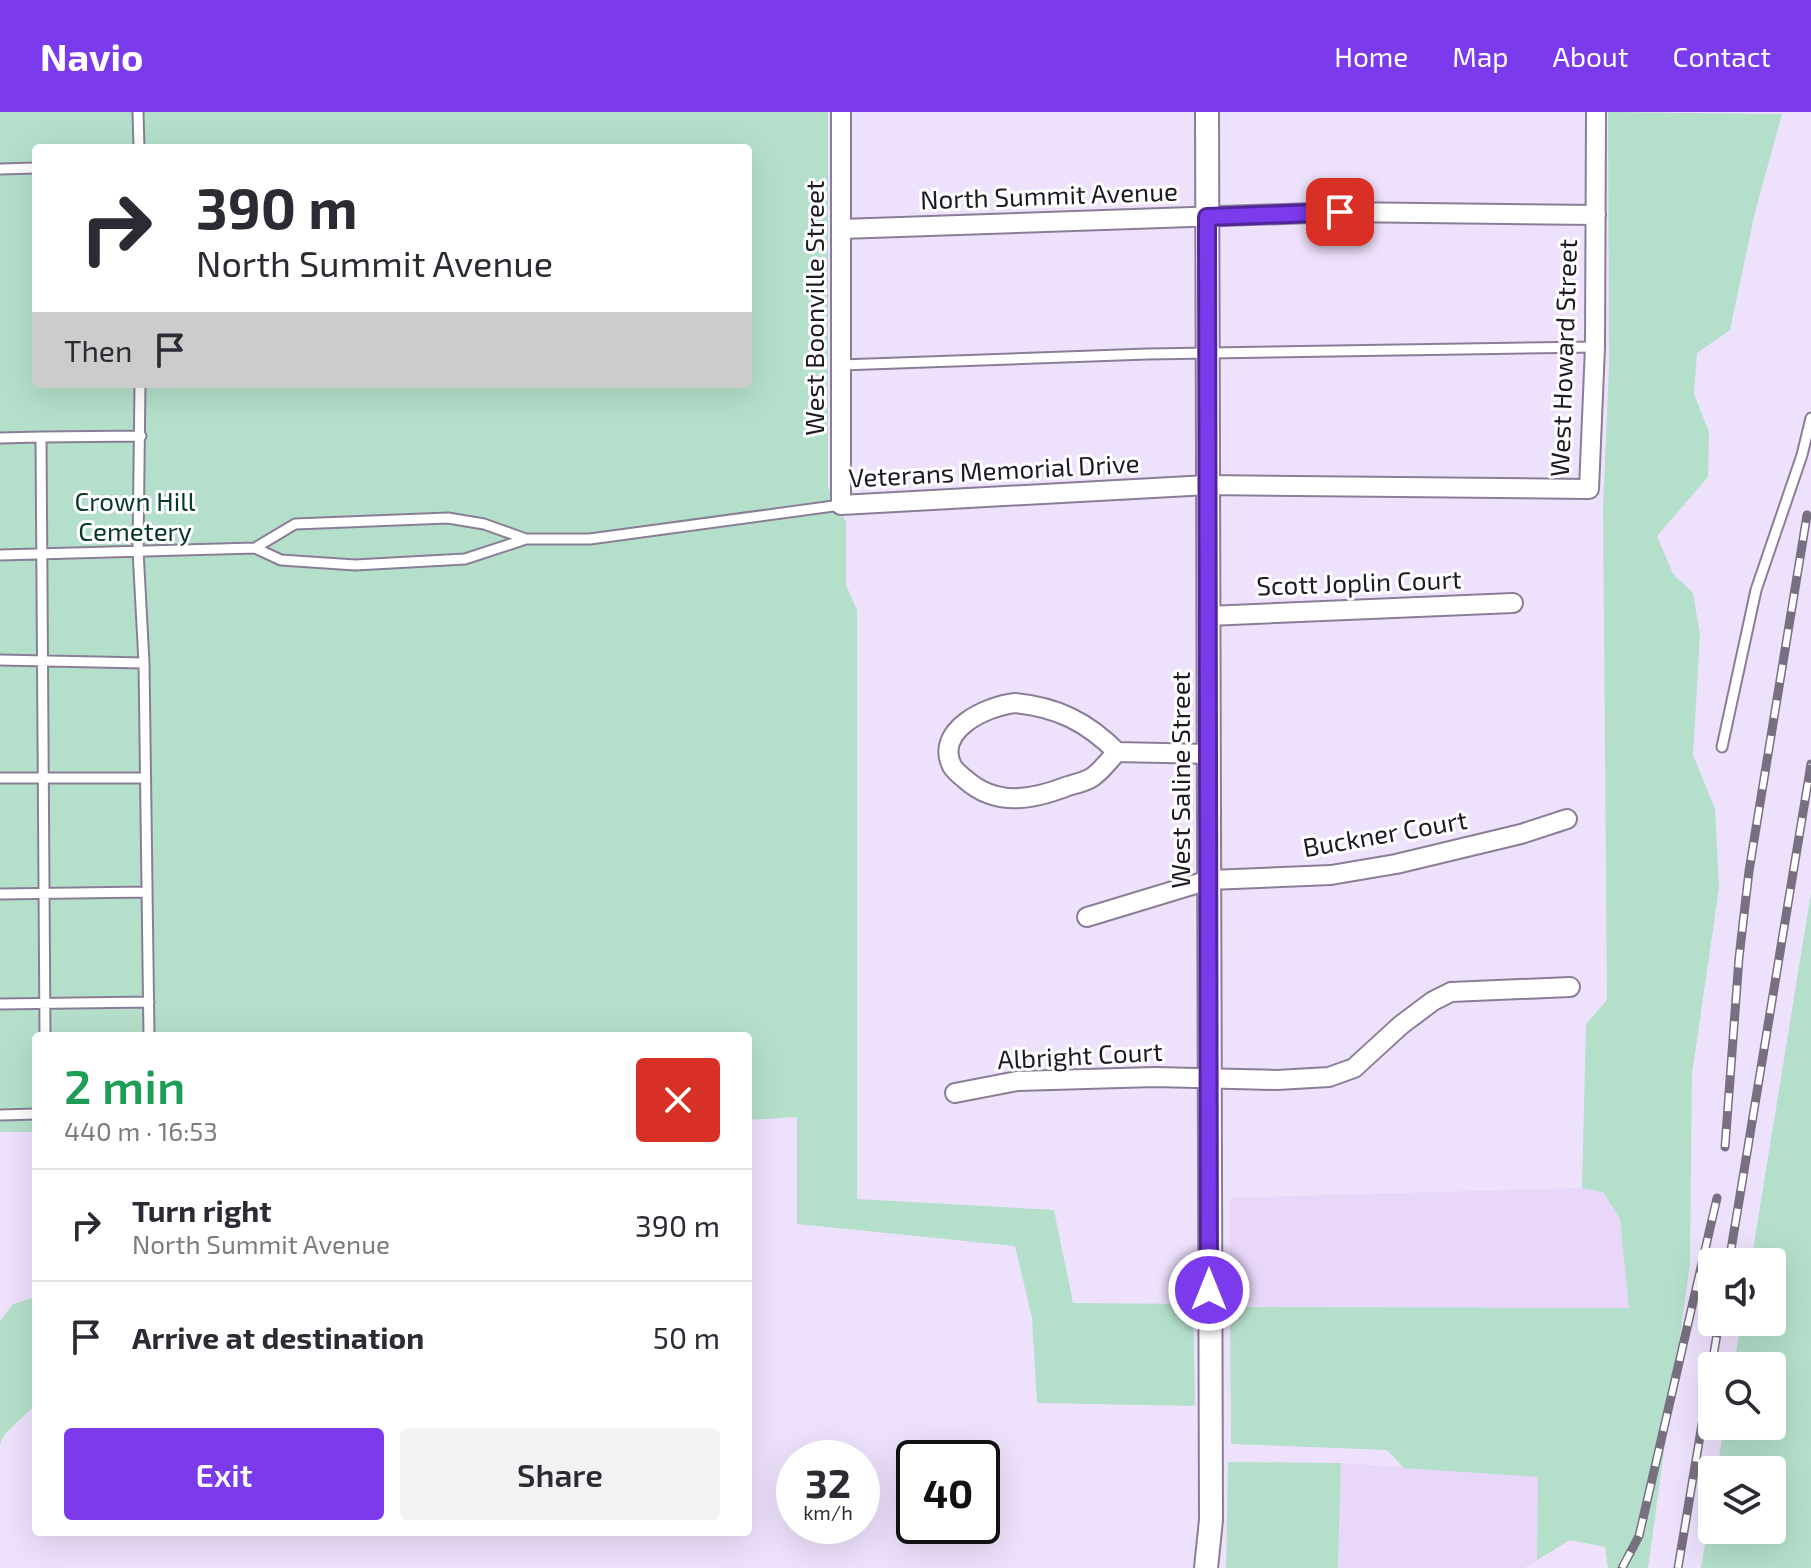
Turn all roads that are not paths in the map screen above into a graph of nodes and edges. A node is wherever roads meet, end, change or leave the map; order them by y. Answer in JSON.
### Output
{"nodes":[{"id":1,"x":138,"y":112,"type":"edge"},
{"id":2,"x":841,"y":112,"type":"edge"},
{"id":3,"x":1207,"y":112,"type":"edge"},
{"id":4,"x":1596,"y":112,"type":"edge"},
{"id":5,"x":139,"y":144,"type":"edge"},
{"id":6,"x":32,"y":168,"type":"edge"},
{"id":7,"x":0,"y":169,"type":"edge"},
{"id":8,"x":1596,"y":215,"type":"junction"},
{"id":9,"x":1207,"y":217,"type":"junction"},
{"id":10,"x":841,"y":229,"type":"junction"},
{"id":11,"x":1595,"y":347,"type":"junction"},
{"id":12,"x":1207,"y":353,"type":"junction"},
{"id":13,"x":841,"y":365,"type":"junction"},
{"id":14,"x":140,"y":388,"type":"edge"},
{"id":15,"x":1811,"y":418,"type":"edge"},
{"id":16,"x":141,"y":436,"type":"junction"},
{"id":17,"x":41,"y":437,"type":"junction"},
{"id":18,"x":0,"y":438,"type":"edge"},
{"id":19,"x":1208,"y":485,"type":"junction"},
{"id":20,"x":1467,"y":488,"type":"joint"},
{"id":21,"x":841,"y":505,"type":"junction"},
{"id":22,"x":526,"y":539,"type":"junction"},
{"id":23,"x":255,"y":548,"type":"junction"},
{"id":24,"x":138,"y":550,"type":"junction"},
{"id":25,"x":41,"y":553,"type":"junction"},
{"id":26,"x":0,"y":555,"type":"edge"},
{"id":27,"x":1513,"y":603,"type":"dead end"},
{"id":28,"x":1208,"y":616,"type":"junction"},
{"id":29,"x":0,"y":660,"type":"edge"},
{"id":30,"x":42,"y":661,"type":"junction"},
{"id":31,"x":144,"y":663,"type":"junction"},
{"id":32,"x":1722,"y":747,"type":"dead end"},
{"id":33,"x":1117,"y":752,"type":"junction"},
{"id":34,"x":1209,"y":754,"type":"junction"},
{"id":35,"x":0,"y":778,"type":"edge"},
{"id":36,"x":43,"y":778,"type":"junction"},
{"id":37,"x":145,"y":778,"type":"junction"},
{"id":38,"x":1567,"y":819,"type":"dead end"},
{"id":39,"x":1209,"y":880,"type":"junction"},
{"id":40,"x":147,"y":892,"type":"junction"},
{"id":41,"x":44,"y":893,"type":"junction"},
{"id":42,"x":0,"y":894,"type":"edge"},
{"id":43,"x":1087,"y":917,"type":"dead end"},
{"id":44,"x":1570,"y":987,"type":"dead end"},
{"id":45,"x":149,"y":1002,"type":"junction"},
{"id":46,"x":45,"y":1003,"type":"junction"},
{"id":47,"x":0,"y":1004,"type":"edge"},
{"id":48,"x":45,"y":1032,"type":"edge"},
{"id":49,"x":149,"y":1032,"type":"edge"},
{"id":50,"x":1208,"y":1079,"type":"junction"},
{"id":51,"x":955,"y":1093,"type":"dead end"},
{"id":52,"x":32,"y":1114,"type":"edge"},
{"id":53,"x":0,"y":1115,"type":"edge"},
{"id":54,"x":1206,"y":1568,"type":"edge"}],
"edges":[{"from":1,"to":5,"type":"lane"},
{"from":2,"to":10,"type":"street","name":"West Boonville Street"},
{"from":3,"to":9,"type":"street","name":"West Saline Street"},
{"from":4,"to":8,"type":"street","name":"West Howard Street"},
{"from":6,"to":7,"type":"lane"},
{"from":8,"to":9,"type":"street","name":"North Summit Avenue"},
{"from":8,"to":11,"type":"street","name":"West Howard Street"},
{"from":9,"to":10,"type":"street","name":"North Summit Avenue"},
{"from":9,"to":12,"type":"street","name":"West Saline Street"},
{"from":10,"to":13,"type":"street","name":"West Boonville Street"},
{"from":11,"to":12,"type":"lane"},
{"from":11,"to":20,"type":"street","name":"West Howard Street"},
{"from":12,"to":13,"type":"lane"},
{"from":12,"to":19,"type":"street","name":"West Saline Street"},
{"from":13,"to":21,"type":"street","name":"West Boonville Street"},
{"from":14,"to":16,"type":"lane"},
{"from":15,"to":32,"type":"lane"},
{"from":16,"to":17,"type":"lane"},
{"from":16,"to":24,"type":"lane"},
{"from":17,"to":18,"type":"lane"},
{"from":17,"to":25,"type":"lane"},
{"from":19,"to":20,"type":"street","name":"Veterans Memorial Drive"},
{"from":19,"to":21,"type":"street","name":"Veterans Memorial Drive"},
{"from":19,"to":28,"type":"street","name":"West Saline Street"},
{"from":21,"to":22,"type":"lane","name":"Veterans Memorial Drive"},
{"from":22,"to":23,"type":"lane","name":"Veterans Memorial Drive"},
{"from":22,"to":23,"type":"lane","name":"Veterans Memorial Drive"},
{"from":23,"to":24,"type":"lane","name":"Veterans Memorial Drive"},
{"from":24,"to":25,"type":"lane","name":"Veterans Memorial Drive"},
{"from":24,"to":31,"type":"lane"},
{"from":25,"to":26,"type":"lane","name":"Veterans Memorial Drive"},
{"from":25,"to":30,"type":"lane"},
{"from":27,"to":28,"type":"street","name":"Scott Joplin Court"},
{"from":28,"to":34,"type":"street","name":"West Saline Street"},
{"from":29,"to":30,"type":"lane"},
{"from":30,"to":31,"type":"lane"},
{"from":30,"to":36,"type":"lane"},
{"from":31,"to":37,"type":"lane"},
{"from":33,"to":33,"type":"street"},
{"from":33,"to":34,"type":"street"},
{"from":34,"to":39,"type":"street","name":"West Saline Street"},
{"from":35,"to":36,"type":"lane"},
{"from":36,"to":37,"type":"lane"},
{"from":36,"to":41,"type":"lane"},
{"from":37,"to":40,"type":"lane"},
{"from":38,"to":39,"type":"street","name":"Buckner Court"},
{"from":39,"to":43,"type":"street","name":"Buckner Court"},
{"from":39,"to":50,"type":"street","name":"West Saline Street"},
{"from":40,"to":41,"type":"lane"},
{"from":40,"to":45,"type":"lane"},
{"from":41,"to":42,"type":"lane"},
{"from":41,"to":46,"type":"lane"},
{"from":44,"to":50,"type":"street","name":"Albright Court"},
{"from":45,"to":46,"type":"lane"},
{"from":45,"to":49,"type":"lane"},
{"from":46,"to":47,"type":"lane"},
{"from":46,"to":48,"type":"lane"},
{"from":50,"to":51,"type":"street","name":"Albright Court"},
{"from":50,"to":54,"type":"street","name":"West Saline Street"},
{"from":52,"to":53,"type":"lane"}]}
